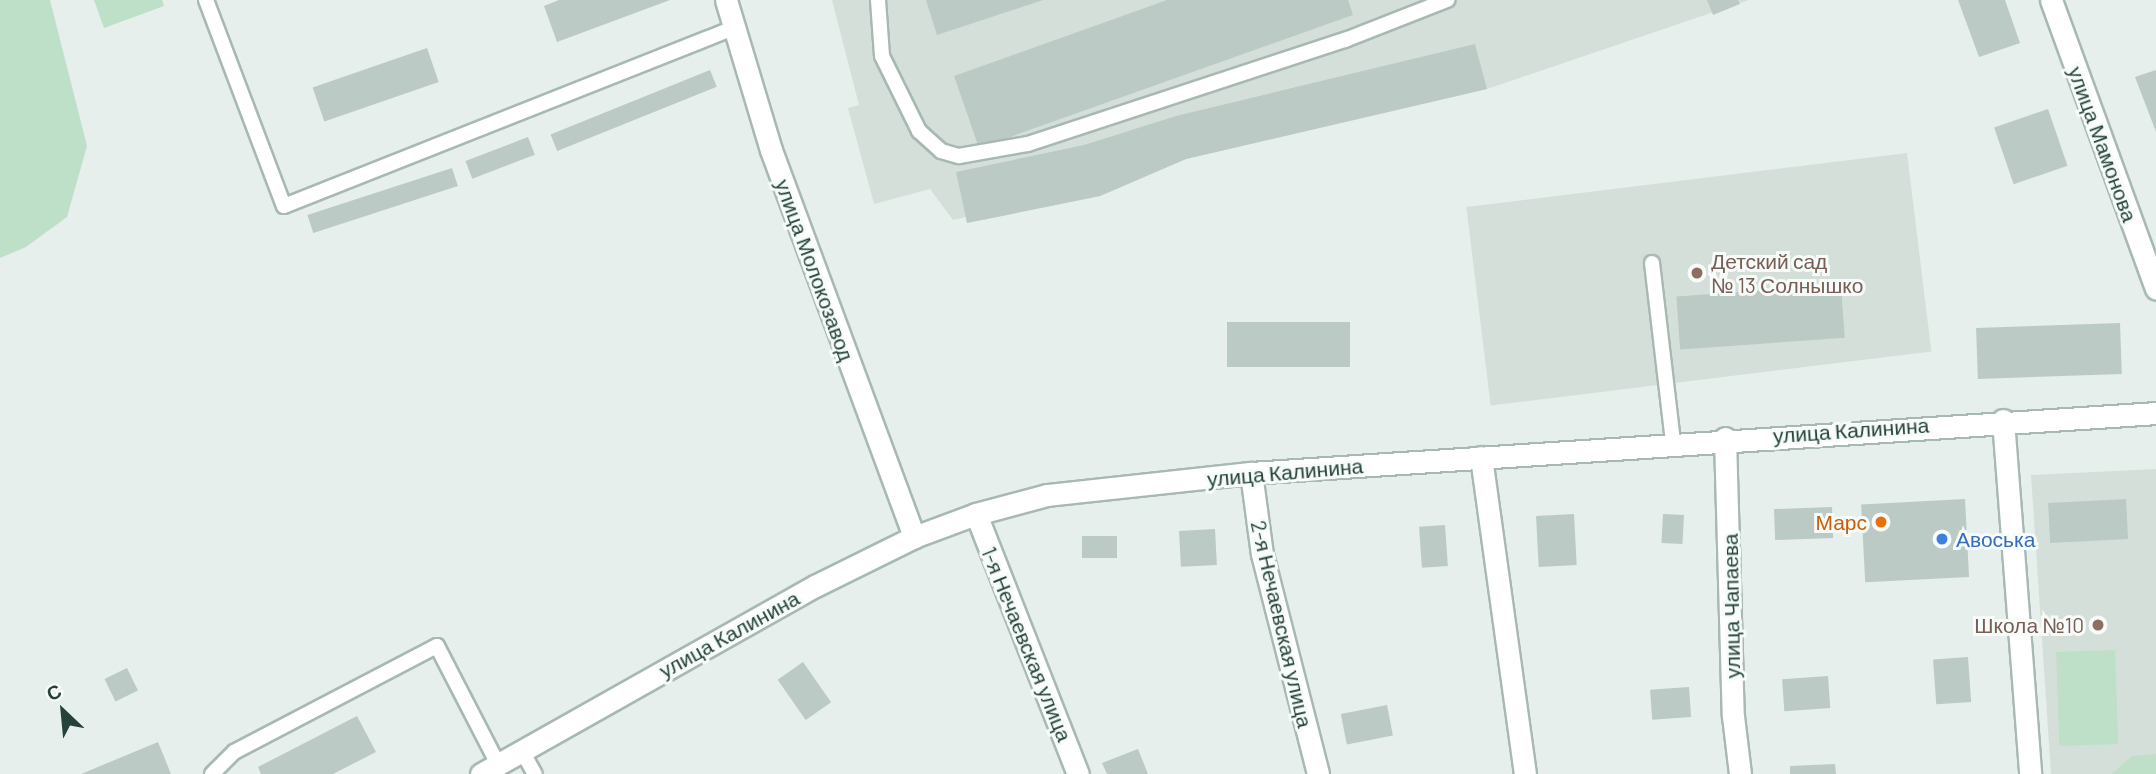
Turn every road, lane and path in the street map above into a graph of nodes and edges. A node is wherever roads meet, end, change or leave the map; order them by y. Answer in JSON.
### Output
{"nodes":[{"id":1,"x":206,"y":0,"type":"edge"},
{"id":2,"x":726,"y":0,"type":"edge"},
{"id":3,"x":878,"y":0,"type":"edge"},
{"id":4,"x":1447,"y":0,"type":"edge"},
{"id":5,"x":2051,"y":0,"type":"edge"},
{"id":6,"x":732,"y":29,"type":"junction"},
{"id":7,"x":1651,"y":263,"type":"dead end"},
{"id":8,"x":2156,"y":288,"type":"edge"},
{"id":9,"x":2156,"y":413,"type":"edge"},
{"id":10,"x":2003,"y":420,"type":"junction"},
{"id":11,"x":1725,"y":438,"type":"junction"},
{"id":12,"x":1672,"y":442,"type":"junction"},
{"id":13,"x":1481,"y":457,"type":"junction"},
{"id":14,"x":1251,"y":473,"type":"junction"},
{"id":15,"x":976,"y":514,"type":"junction"},
{"id":16,"x":914,"y":537,"type":"junction"},
{"id":17,"x":522,"y":751,"type":"junction"},
{"id":18,"x":489,"y":769,"type":"edge"},
{"id":19,"x":212,"y":774,"type":"edge"},
{"id":20,"x":535,"y":774,"type":"edge"},
{"id":21,"x":1079,"y":774,"type":"edge"},
{"id":22,"x":1318,"y":774,"type":"edge"},
{"id":23,"x":1525,"y":774,"type":"edge"},
{"id":24,"x":1740,"y":774,"type":"edge"},
{"id":25,"x":2030,"y":774,"type":"edge"}],
"edges":[{"from":1,"to":6,"type":"lane"},
{"from":2,"to":6,"type":"street","name":"улица Молокозавод"},
{"from":3,"to":4,"type":"lane"},
{"from":5,"to":8,"type":"street","name":"улица Мамонова"},
{"from":6,"to":16,"type":"street","name":"улица Молокозавод"},
{"from":7,"to":12,"type":"lane"},
{"from":9,"to":10,"type":"street","name":"улица Калинина"},
{"from":10,"to":11,"type":"street","name":"улица Калинина"},
{"from":10,"to":25,"type":"street"},
{"from":11,"to":12,"type":"street","name":"улица Калинина"},
{"from":11,"to":24,"type":"street","name":"улица Чапаева"},
{"from":12,"to":13,"type":"street","name":"улица Калинина"},
{"from":13,"to":14,"type":"street","name":"улица Калинина"},
{"from":13,"to":23,"type":"street"},
{"from":14,"to":15,"type":"street","name":"улица Калинина"},
{"from":14,"to":22,"type":"street","name":"2-я Нечаевская улица"},
{"from":15,"to":16,"type":"street","name":"улица Калинина"},
{"from":15,"to":21,"type":"street","name":"1-я Нечаевская улица"},
{"from":16,"to":17,"type":"street","name":"улица Калинина"},
{"from":17,"to":18,"type":"street","name":"улица Калинина"},
{"from":17,"to":20,"type":"lane"},
{"from":18,"to":19,"type":"lane"}]}
